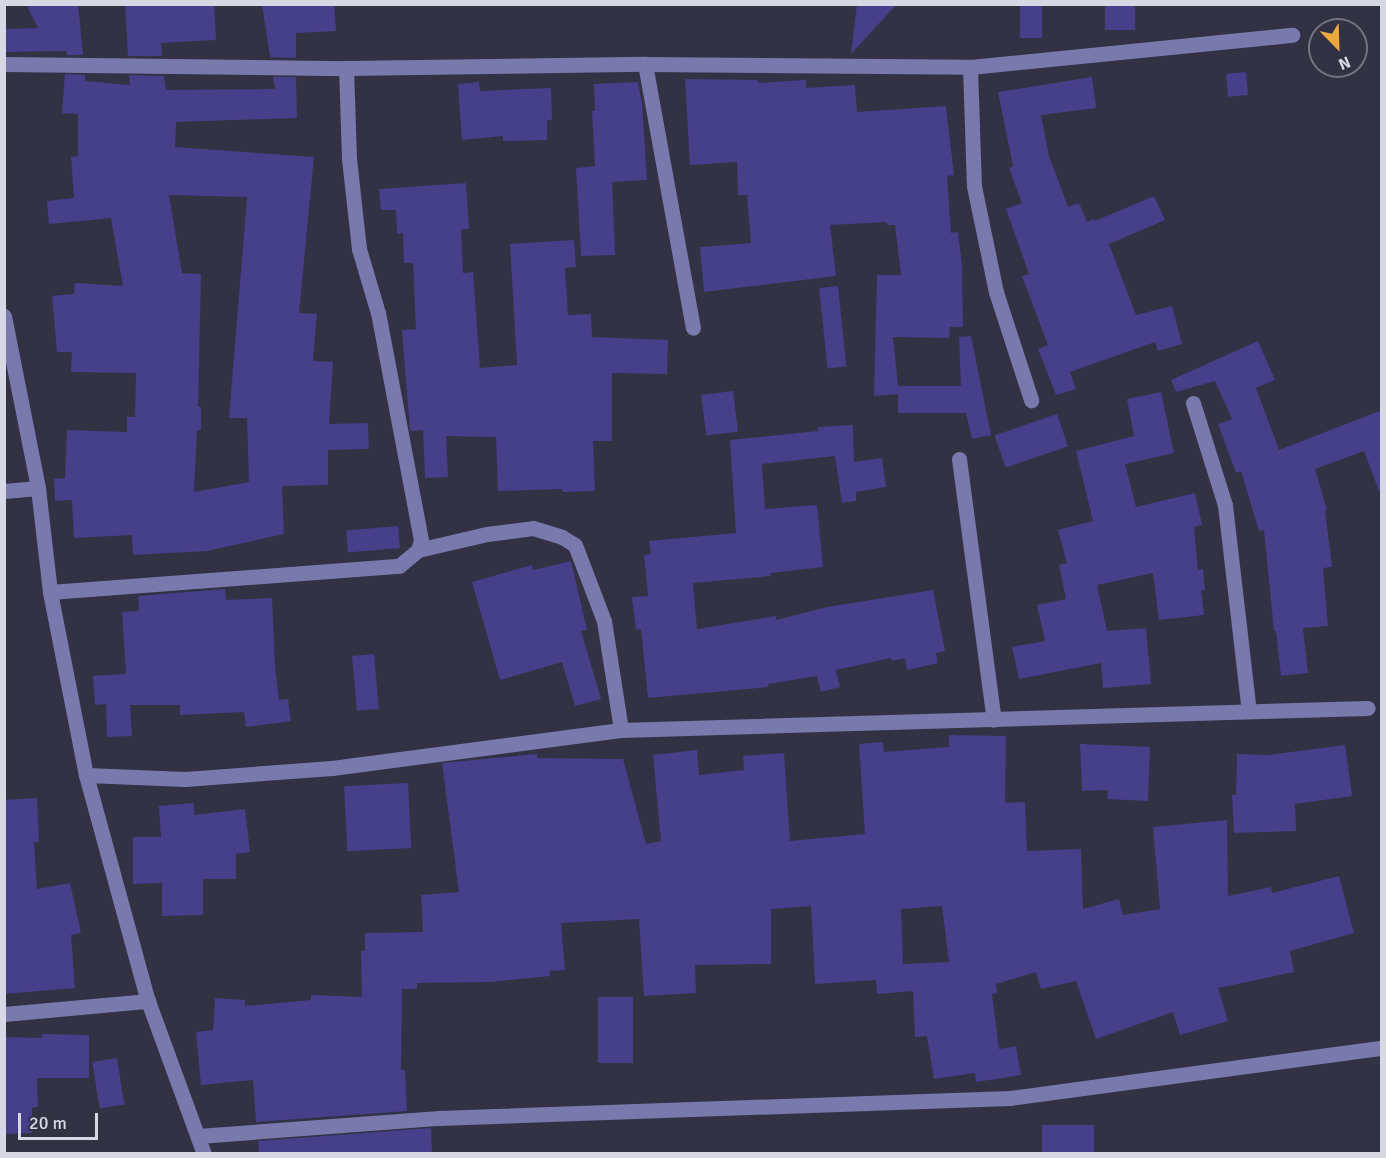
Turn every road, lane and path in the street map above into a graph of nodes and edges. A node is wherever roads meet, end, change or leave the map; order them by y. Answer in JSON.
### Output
{"nodes":[{"id":1,"x":1292,"y":35,"type":"dead end"},
{"id":2,"x":4,"y":64,"type":"edge"},
{"id":3,"x":645,"y":64,"type":"junction"},
{"id":4,"x":970,"y":67,"type":"junction"},
{"id":5,"x":346,"y":68,"type":"junction"},
{"id":6,"x":4,"y":316,"type":"edge"},
{"id":7,"x":693,"y":327,"type":"dead end"},
{"id":8,"x":1031,"y":400,"type":"dead end"},
{"id":9,"x":1193,"y":403,"type":"dead end"},
{"id":10,"x":959,"y":459,"type":"dead end"},
{"id":11,"x":39,"y":488,"type":"junction"},
{"id":12,"x":4,"y":491,"type":"edge"},
{"id":13,"x":418,"y":550,"type":"junction"},
{"id":14,"x":50,"y":592,"type":"junction"},
{"id":15,"x":1368,"y":708,"type":"dead end"},
{"id":16,"x":1248,"y":711,"type":"junction"},
{"id":17,"x":994,"y":720,"type":"junction"},
{"id":18,"x":621,"y":730,"type":"junction"},
{"id":19,"x":86,"y":775,"type":"junction"},
{"id":20,"x":148,"y":1002,"type":"junction"},
{"id":21,"x":4,"y":1014,"type":"edge"},
{"id":22,"x":1382,"y":1048,"type":"edge"},
{"id":23,"x":198,"y":1136,"type":"junction"},
{"id":24,"x":204,"y":1154,"type":"edge"}],
"edges":[{"from":1,"to":4,"type":"street"},
{"from":2,"to":5,"type":"street"},
{"from":3,"to":4,"type":"street"},
{"from":3,"to":5,"type":"street"},
{"from":3,"to":7,"type":"street"},
{"from":4,"to":8,"type":"street"},
{"from":5,"to":13,"type":"street"},
{"from":6,"to":11,"type":"street"},
{"from":9,"to":16,"type":"street"},
{"from":10,"to":17,"type":"street"},
{"from":11,"to":12,"type":"street"},
{"from":11,"to":14,"type":"street"},
{"from":13,"to":14,"type":"street"},
{"from":13,"to":18,"type":"street"},
{"from":14,"to":19,"type":"street"},
{"from":15,"to":16,"type":"street"},
{"from":16,"to":17,"type":"street"},
{"from":17,"to":18,"type":"street"},
{"from":18,"to":19,"type":"street"},
{"from":19,"to":20,"type":"street"},
{"from":20,"to":21,"type":"street"},
{"from":20,"to":23,"type":"street"},
{"from":22,"to":23,"type":"street"},
{"from":23,"to":24,"type":"street"}]}
